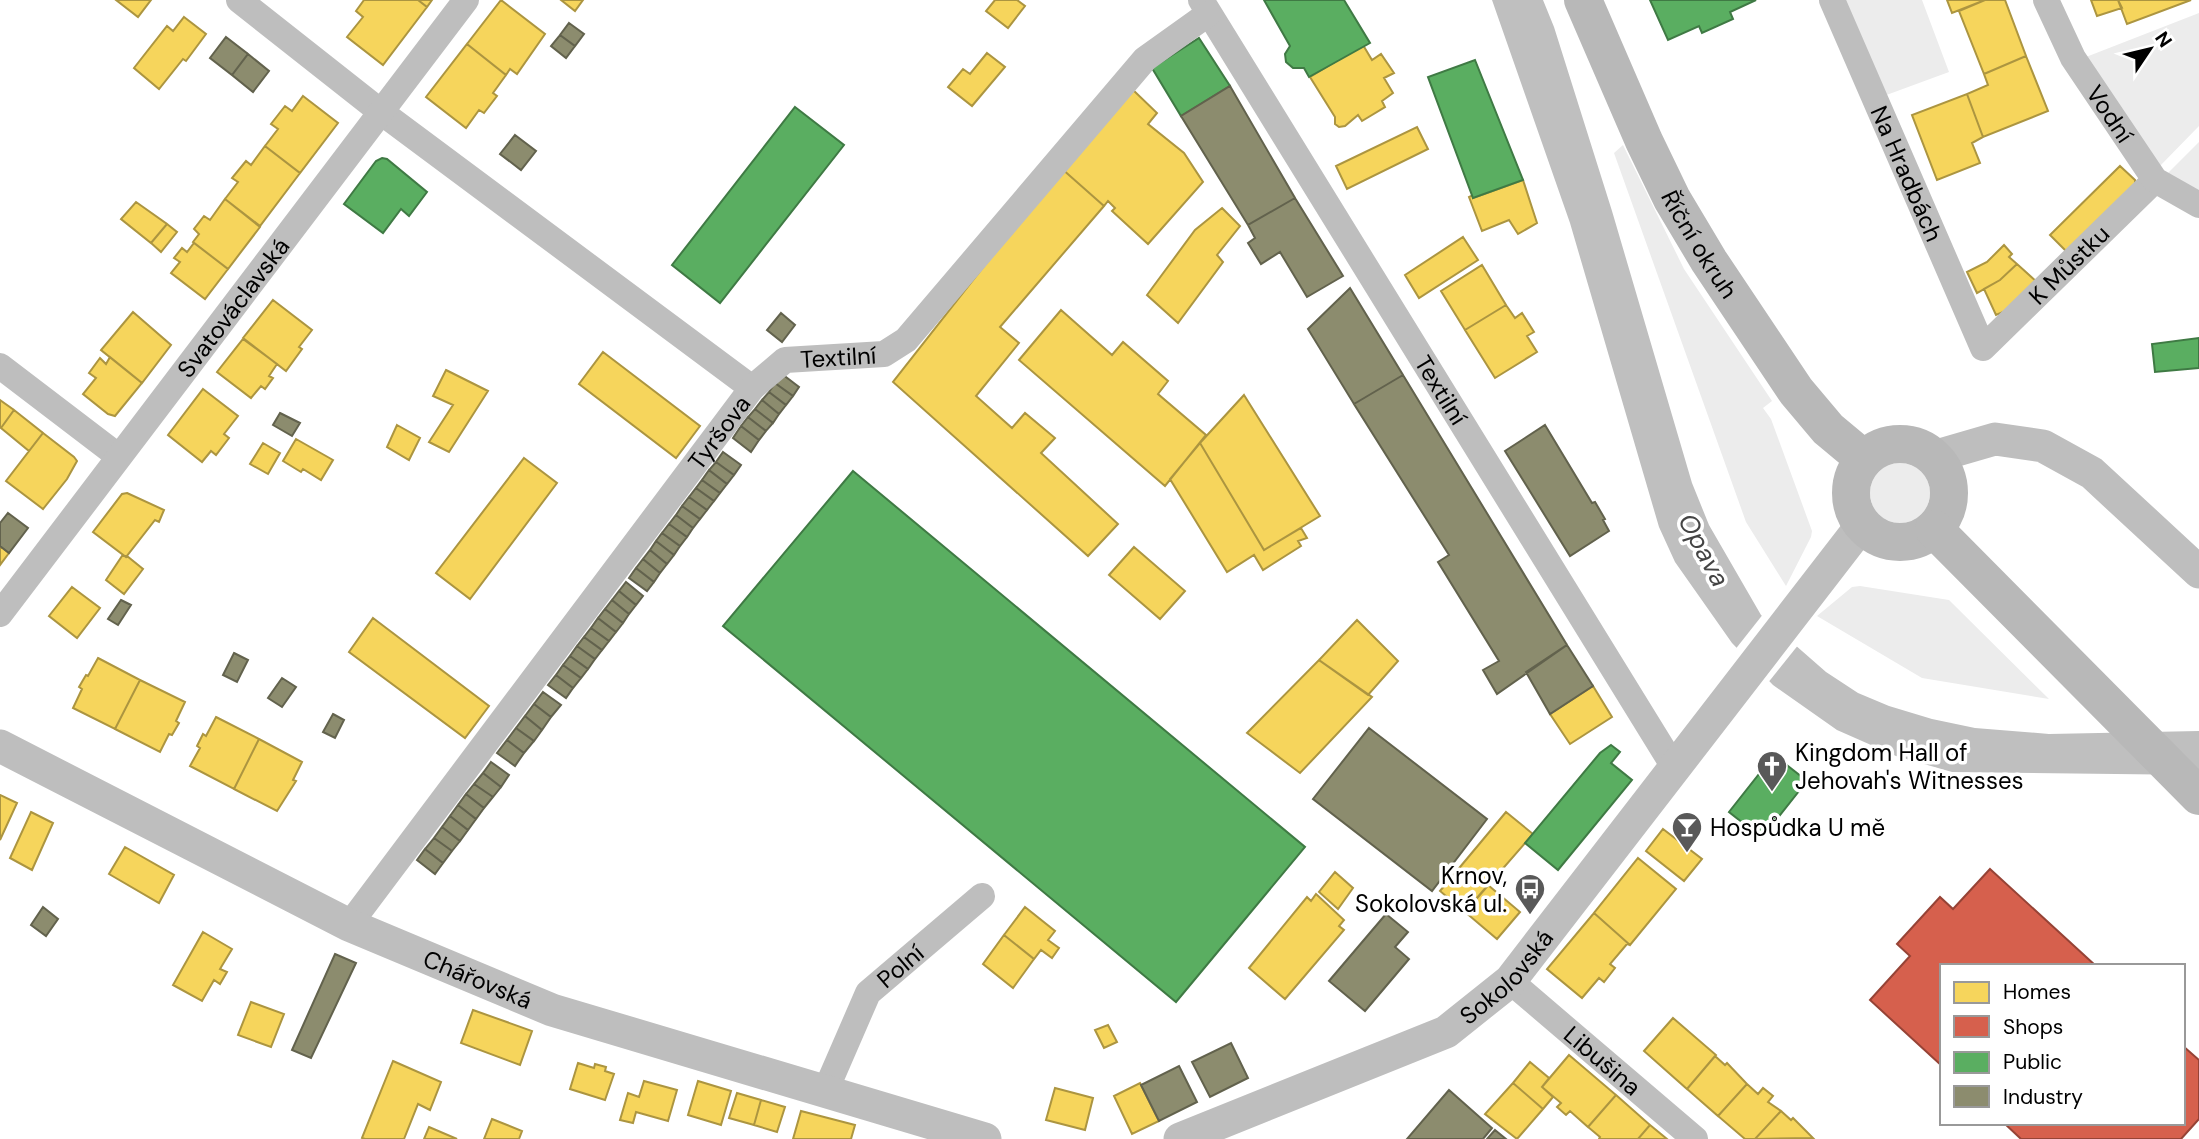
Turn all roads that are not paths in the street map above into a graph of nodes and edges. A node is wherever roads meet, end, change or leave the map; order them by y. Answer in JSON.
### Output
{"nodes":[{"id":1,"x":239,"y":0,"type":"edge"},
{"id":2,"x":466,"y":0,"type":"edge"},
{"id":3,"x":1583,"y":0,"type":"edge"},
{"id":4,"x":1832,"y":0,"type":"edge"},
{"id":5,"x":2046,"y":0,"type":"edge"},
{"id":6,"x":1205,"y":7,"type":"edge"},
{"id":7,"x":381,"y":112,"type":"junction"},
{"id":8,"x":2155,"y":180,"type":"junction"},
{"id":9,"x":2199,"y":205,"type":"edge"},
{"id":10,"x":1983,"y":348,"type":"joint"},
{"id":11,"x":0,"y":366,"type":"edge"},
{"id":12,"x":752,"y":388,"type":"junction"},
{"id":13,"x":118,"y":456,"type":"junction"},
{"id":14,"x":1933,"y":457,"type":"junction"},
{"id":15,"x":1864,"y":459,"type":"junction"},
{"id":16,"x":1862,"y":525,"type":"junction"},
{"id":17,"x":1934,"y":529,"type":"junction"},
{"id":18,"x":2199,"y":572,"type":"edge"},
{"id":19,"x":0,"y":614,"type":"edge"},
{"id":20,"x":0,"y":746,"type":"edge"},
{"id":21,"x":1674,"y":767,"type":"junction"},
{"id":22,"x":2199,"y":796,"type":"edge"},
{"id":23,"x":982,"y":895,"type":"dead end"},
{"id":24,"x":349,"y":925,"type":"junction"},
{"id":25,"x":1510,"y":981,"type":"junction"},
{"id":26,"x":825,"y":1092,"type":"junction"},
{"id":27,"x":985,"y":1139,"type":"edge"},
{"id":28,"x":1180,"y":1139,"type":"edge"},
{"id":29,"x":1695,"y":1139,"type":"edge"}],
"edges":[{"from":1,"to":7,"type":"street","name":"Tyršova"},
{"from":2,"to":7,"type":"street","name":"Svatováclavská"},
{"from":3,"to":15,"type":"main road","name":"Říční okruh"},
{"from":4,"to":10,"type":"street","name":"Na Hradbách"},
{"from":5,"to":8,"type":"street","name":"Vodní"},
{"from":6,"to":12,"type":"street","name":"Textilní"},
{"from":6,"to":21,"type":"street","name":"Textilní"},
{"from":7,"to":12,"type":"street","name":"Tyršova"},
{"from":7,"to":13,"type":"street","name":"Svatováclavská"},
{"from":8,"to":9,"type":"street","name":"Vodní"},
{"from":8,"to":10,"type":"street","name":"K Můstku"},
{"from":11,"to":13,"type":"street"},
{"from":12,"to":24,"type":"street","name":"Tyršova"},
{"from":13,"to":19,"type":"street","name":"Svatováclavská"},
{"from":14,"to":15,"type":"main road"},
{"from":14,"to":17,"type":"main road"},
{"from":14,"to":18,"type":"street"},
{"from":15,"to":16,"type":"main road"},
{"from":16,"to":17,"type":"main road"},
{"from":16,"to":21,"type":"street","name":"Sokolovská"},
{"from":17,"to":22,"type":"main road"},
{"from":20,"to":24,"type":"street","name":"Chářovská"},
{"from":21,"to":25,"type":"street","name":"Sokolovská"},
{"from":23,"to":26,"type":"street","name":"Polní"},
{"from":24,"to":26,"type":"street","name":"Chářovská"},
{"from":25,"to":28,"type":"street","name":"Sokolovská"},
{"from":25,"to":29,"type":"street","name":"Libušina"},
{"from":26,"to":27,"type":"street","name":"Chářovská"}]}
